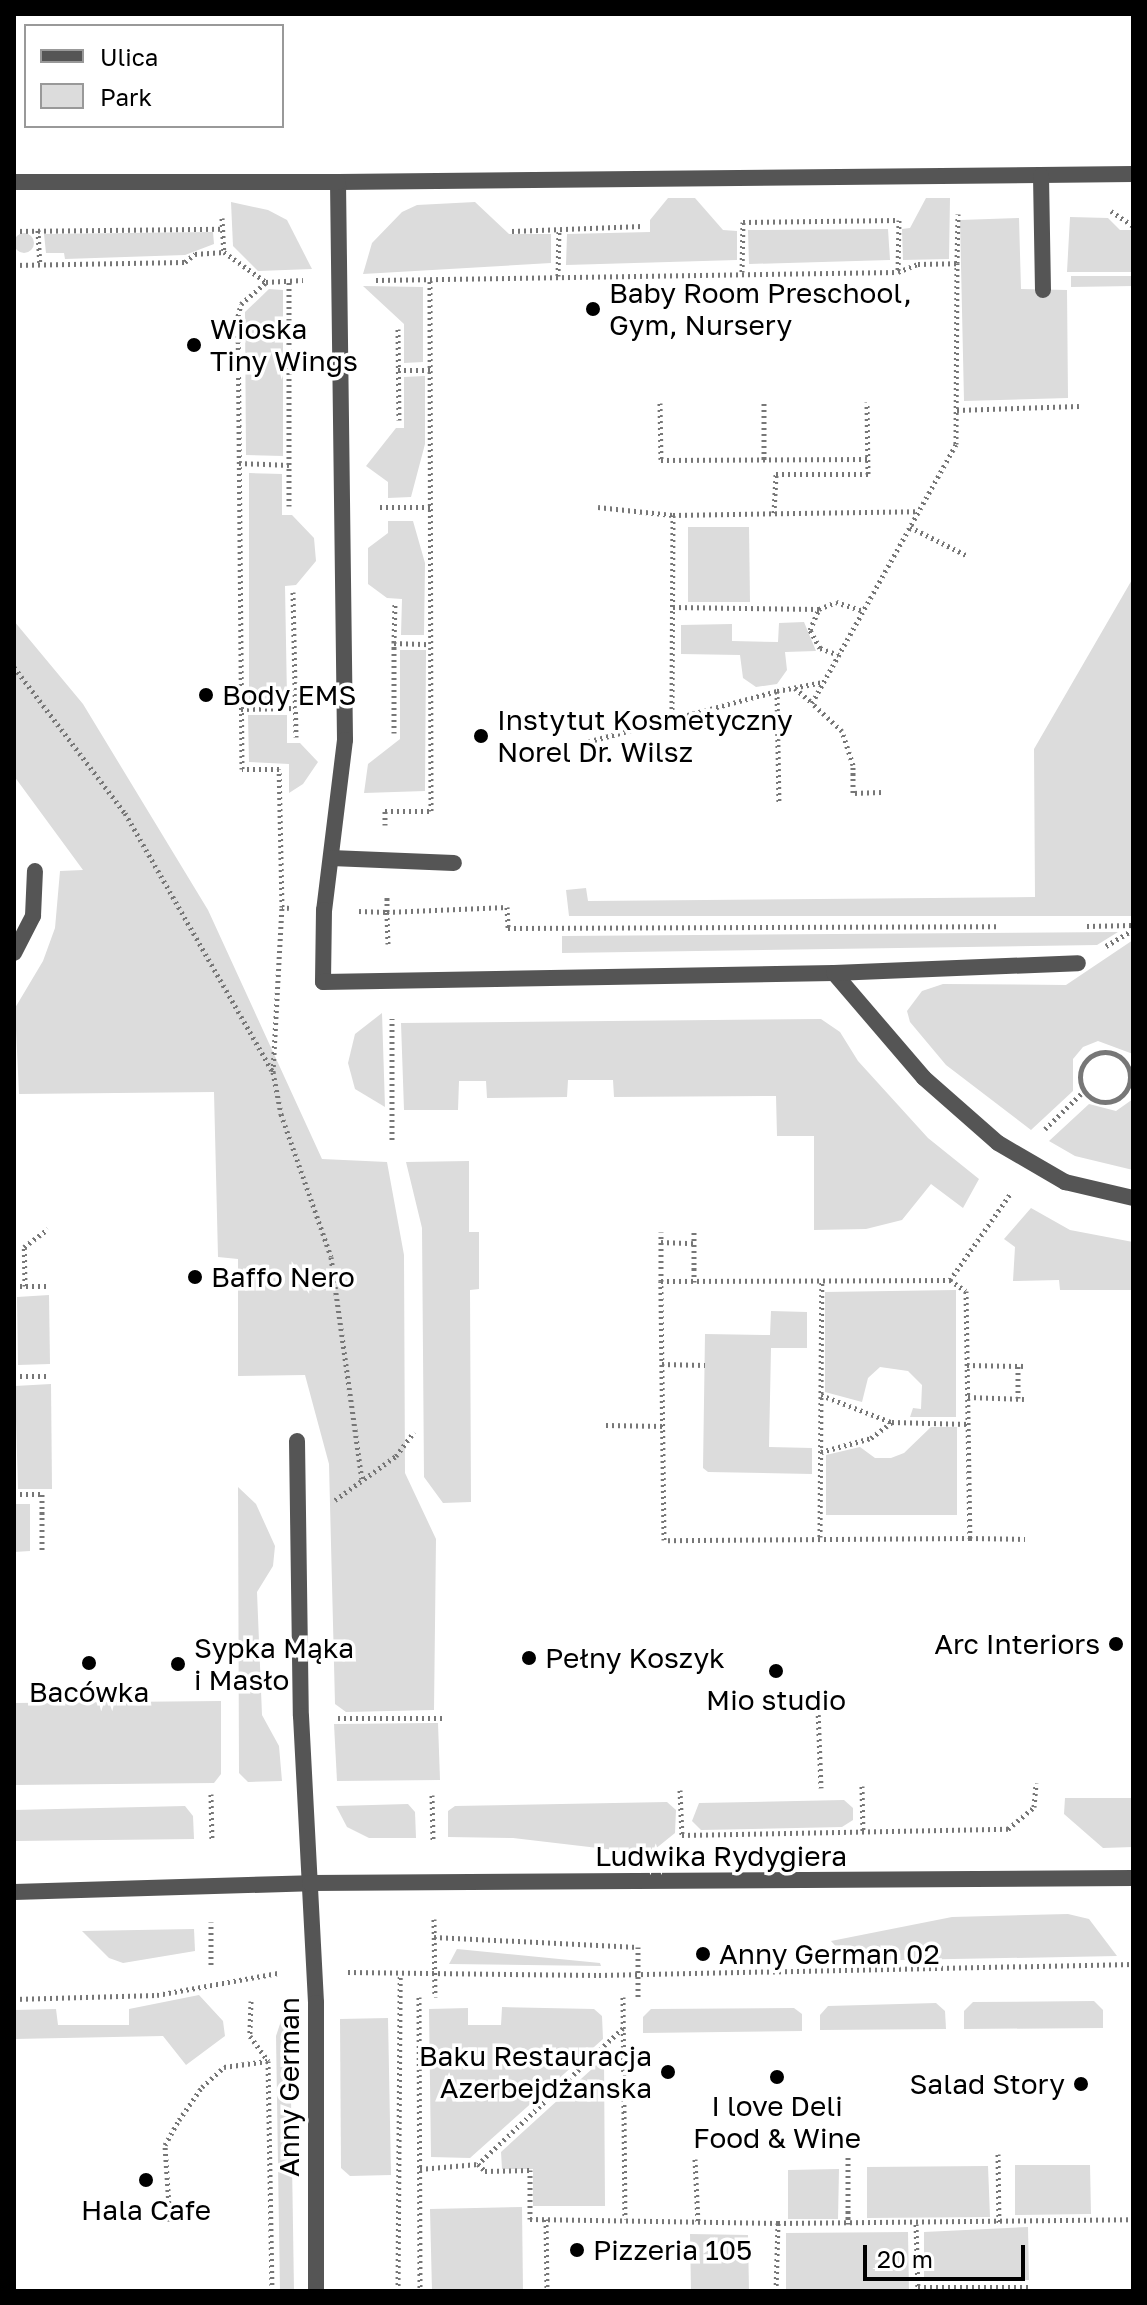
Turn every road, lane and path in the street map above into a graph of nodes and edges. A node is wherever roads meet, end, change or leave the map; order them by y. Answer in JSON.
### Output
{"nodes":[{"id":1,"x":1133,"y":174,"type":"edge"},
{"id":2,"x":1041,"y":176,"type":"junction"},
{"id":3,"x":14,"y":182,"type":"edge"},
{"id":4,"x":338,"y":182,"type":"junction"},
{"id":5,"x":1042,"y":212,"type":"junction"},
{"id":6,"x":970,"y":213,"type":"dead end"},
{"id":7,"x":642,"y":226,"type":"dead end"},
{"id":8,"x":1133,"y":226,"type":"edge"},
{"id":9,"x":222,"y":229,"type":"dead end"},
{"id":10,"x":559,"y":229,"type":"junction"},
{"id":11,"x":38,"y":230,"type":"junction"},
{"id":12,"x":14,"y":231,"type":"edge"},
{"id":13,"x":512,"y":231,"type":"dead end"},
{"id":14,"x":957,"y":263,"type":"junction"},
{"id":15,"x":40,"y":264,"type":"junction"},
{"id":16,"x":14,"y":265,"type":"edge"},
{"id":17,"x":742,"y":272,"type":"junction"},
{"id":18,"x":898,"y":272,"type":"junction"},
{"id":19,"x":558,"y":276,"type":"junction"},
{"id":20,"x":430,"y":278,"type":"junction"},
{"id":21,"x":289,"y":280,"type":"junction"},
{"id":22,"x":340,"y":281,"type":"junction"},
{"id":23,"x":266,"y":282,"type":"junction"},
{"id":24,"x":1043,"y":290,"type":"dead end"},
{"id":25,"x":398,"y":329,"type":"dead end"},
{"id":26,"x":398,"y":370,"type":"junction"},
{"id":27,"x":431,"y":370,"type":"junction"},
{"id":28,"x":867,"y":402,"type":"dead end"},
{"id":29,"x":660,"y":403,"type":"dead end"},
{"id":30,"x":764,"y":403,"type":"dead end"},
{"id":31,"x":1079,"y":406,"type":"dead end"},
{"id":32,"x":957,"y":410,"type":"junction"},
{"id":33,"x":399,"y":420,"type":"dead end"},
{"id":34,"x":868,"y":459,"type":"junction"},
{"id":35,"x":764,"y":460,"type":"junction"},
{"id":36,"x":239,"y":463,"type":"junction"},
{"id":37,"x":289,"y":465,"type":"junction"},
{"id":38,"x":289,"y":506,"type":"dead end"},
{"id":39,"x":431,"y":507,"type":"junction"},
{"id":40,"x":598,"y":507,"type":"dead end"},
{"id":41,"x":342,"y":508,"type":"junction"},
{"id":42,"x":919,"y":511,"type":"junction"},
{"id":43,"x":774,"y":513,"type":"junction"},
{"id":44,"x":673,"y":515,"type":"junction"},
{"id":45,"x":910,"y":527,"type":"junction"},
{"id":46,"x":966,"y":555,"type":"dead end"},
{"id":47,"x":293,"y":592,"type":"dead end"},
{"id":48,"x":395,"y":603,"type":"dead end"},
{"id":49,"x":673,"y":607,"type":"junction"},
{"id":50,"x":819,"y":609,"type":"junction"},
{"id":51,"x":863,"y":611,"type":"junction"},
{"id":52,"x":394,"y":643,"type":"junction"},
{"id":53,"x":430,"y":644,"type":"junction"},
{"id":54,"x":839,"y":655,"type":"junction"},
{"id":55,"x":14,"y":667,"type":"edge"},
{"id":56,"x":824,"y":682,"type":"junction"},
{"id":57,"x":794,"y":688,"type":"junction"},
{"id":58,"x":777,"y":691,"type":"junction"},
{"id":59,"x":812,"y":703,"type":"junction"},
{"id":60,"x":295,"y":708,"type":"junction"},
{"id":61,"x":241,"y":709,"type":"junction"},
{"id":62,"x":672,"y":719,"type":"junction"},
{"id":63,"x":394,"y":733,"type":"dead end"},
{"id":64,"x":296,"y":737,"type":"dead end"},
{"id":65,"x":583,"y":743,"type":"dead end"},
{"id":66,"x":881,"y":792,"type":"dead end"},
{"id":67,"x":779,"y":804,"type":"dead end"},
{"id":68,"x":331,"y":858,"type":"junction"},
{"id":69,"x":385,"y":860,"type":"junction"},
{"id":70,"x":454,"y":863,"type":"dead end"},
{"id":71,"x":35,"y":871,"type":"dead end"},
{"id":72,"x":282,"y":907,"type":"junction"},
{"id":73,"x":324,"y":910,"type":"junction"},
{"id":74,"x":1133,"y":925,"type":"edge"},
{"id":75,"x":1008,"y":926,"type":"dead end"},
{"id":76,"x":1070,"y":926,"type":"dead end"},
{"id":77,"x":14,"y":953,"type":"edge"},
{"id":78,"x":1078,"y":963,"type":"dead end"},
{"id":79,"x":834,"y":973,"type":"junction"},
{"id":80,"x":389,"y":981,"type":"junction"},
{"id":81,"x":392,"y":1017,"type":"junction"},
{"id":82,"x":407,"y":1017,"type":"dead end"},
{"id":83,"x":273,"y":1072,"type":"junction"},
{"id":84,"x":1131,"y":1082,"type":"edge"},
{"id":85,"x":1084,"y":1091,"type":"junction"},
{"id":86,"x":392,"y":1141,"type":"dead end"},
{"id":87,"x":1029,"y":1163,"type":"junction"},
{"id":88,"x":1003,"y":1182,"type":"dead end"},
{"id":89,"x":1133,"y":1198,"type":"edge"},
{"id":90,"x":987,"y":1226,"type":"dead end"},
{"id":91,"x":48,"y":1229,"type":"dead end"},
{"id":92,"x":694,"y":1231,"type":"dead end"},
{"id":93,"x":661,"y":1232,"type":"dead end"},
{"id":94,"x":661,"y":1242,"type":"junction"},
{"id":95,"x":694,"y":1243,"type":"junction"},
{"id":96,"x":822,"y":1280,"type":"junction"},
{"id":97,"x":950,"y":1280,"type":"junction"},
{"id":98,"x":661,"y":1281,"type":"junction"},
{"id":99,"x":694,"y":1282,"type":"junction"},
{"id":100,"x":14,"y":1286,"type":"edge"},
{"id":101,"x":25,"y":1286,"type":"junction"},
{"id":102,"x":49,"y":1286,"type":"dead end"},
{"id":103,"x":662,"y":1364,"type":"junction"},
{"id":104,"x":705,"y":1365,"type":"dead end"},
{"id":105,"x":967,"y":1365,"type":"junction"},
{"id":106,"x":14,"y":1376,"type":"edge"},
{"id":107,"x":50,"y":1376,"type":"dead end"},
{"id":108,"x":821,"y":1395,"type":"junction"},
{"id":109,"x":968,"y":1397,"type":"junction"},
{"id":110,"x":892,"y":1422,"type":"junction"},
{"id":111,"x":968,"y":1424,"type":"junction"},
{"id":112,"x":606,"y":1425,"type":"dead end"},
{"id":113,"x":663,"y":1426,"type":"junction"},
{"id":114,"x":414,"y":1432,"type":"dead end"},
{"id":115,"x":297,"y":1441,"type":"dead end"},
{"id":116,"x":821,"y":1452,"type":"junction"},
{"id":117,"x":362,"y":1479,"type":"junction"},
{"id":118,"x":14,"y":1494,"type":"edge"},
{"id":119,"x":299,"y":1532,"type":"junction"},
{"id":120,"x":820,"y":1537,"type":"junction"},
{"id":121,"x":970,"y":1538,"type":"junction"},
{"id":122,"x":1025,"y":1539,"type":"dead end"},
{"id":123,"x":42,"y":1552,"type":"dead end"},
{"id":124,"x":818,"y":1709,"type":"dead end"},
{"id":125,"x":445,"y":1718,"type":"dead end"},
{"id":126,"x":301,"y":1720,"type":"junction"},
{"id":127,"x":1036,"y":1783,"type":"dead end"},
{"id":128,"x":862,"y":1786,"type":"dead end"},
{"id":129,"x":821,"y":1788,"type":"dead end"},
{"id":130,"x":680,"y":1790,"type":"dead end"},
{"id":131,"x":211,"y":1794,"type":"dead end"},
{"id":132,"x":432,"y":1795,"type":"dead end"},
{"id":133,"x":863,"y":1832,"type":"junction"},
{"id":134,"x":212,"y":1840,"type":"dead end"},
{"id":135,"x":433,"y":1840,"type":"dead end"},
{"id":136,"x":1133,"y":1878,"type":"edge"},
{"id":137,"x":310,"y":1883,"type":"junction"},
{"id":138,"x":14,"y":1892,"type":"edge"},
{"id":139,"x":434,"y":1919,"type":"dead end"},
{"id":140,"x":211,"y":1922,"type":"dead end"},
{"id":141,"x":434,"y":1937,"type":"junction"},
{"id":142,"x":1133,"y":1964,"type":"edge"},
{"id":143,"x":211,"y":1965,"type":"dead end"},
{"id":144,"x":343,"y":1971,"type":"dead end"},
{"id":145,"x":284,"y":1973,"type":"dead end"},
{"id":146,"x":435,"y":1973,"type":"junction"},
{"id":147,"x":400,"y":1974,"type":"junction"},
{"id":148,"x":638,"y":1974,"type":"junction"},
{"id":149,"x":419,"y":1997,"type":"dead end"},
{"id":150,"x":435,"y":1997,"type":"dead end"},
{"id":151,"x":623,"y":1997,"type":"dead end"},
{"id":152,"x":638,"y":1997,"type":"dead end"},
{"id":153,"x":14,"y":1999,"type":"edge"},
{"id":154,"x":251,"y":2001,"type":"dead end"},
{"id":155,"x":623,"y":2028,"type":"junction"},
{"id":156,"x":268,"y":2061,"type":"junction"},
{"id":157,"x":998,"y":2154,"type":"dead end"},
{"id":158,"x":848,"y":2157,"type":"dead end"},
{"id":159,"x":695,"y":2159,"type":"dead end"},
{"id":160,"x":478,"y":2164,"type":"junction"},
{"id":161,"x":419,"y":2169,"type":"junction"},
{"id":162,"x":546,"y":2219,"type":"junction"},
{"id":163,"x":625,"y":2219,"type":"junction"},
{"id":164,"x":1133,"y":2219,"type":"edge"},
{"id":165,"x":170,"y":2221,"type":"dead end"},
{"id":166,"x":698,"y":2222,"type":"junction"},
{"id":167,"x":778,"y":2223,"type":"junction"},
{"id":168,"x":999,"y":2223,"type":"junction"},
{"id":169,"x":848,"y":2224,"type":"junction"},
{"id":170,"x":916,"y":2224,"type":"junction"},
{"id":171,"x":1029,"y":2287,"type":"dead end"},
{"id":172,"x":918,"y":2289,"type":"edge"},
{"id":173,"x":272,"y":2291,"type":"edge"},
{"id":174,"x":316,"y":2291,"type":"edge"},
{"id":175,"x":398,"y":2291,"type":"edge"},
{"id":176,"x":420,"y":2291,"type":"edge"},
{"id":177,"x":547,"y":2291,"type":"edge"},
{"id":178,"x":776,"y":2291,"type":"edge"}],
"edges":[{"from":1,"to":2,"type":"street"},
{"from":2,"to":4,"type":"street"},
{"from":2,"to":5,"type":"street"},
{"from":3,"to":4,"type":"street"},
{"from":4,"to":22,"type":"street"},
{"from":5,"to":8,"type":"path"},
{"from":5,"to":24,"type":"street"},
{"from":6,"to":14,"type":"path"},
{"from":7,"to":10,"type":"path"},
{"from":9,"to":11,"type":"path"},
{"from":10,"to":13,"type":"path"},
{"from":10,"to":19,"type":"path"},
{"from":11,"to":12,"type":"path"},
{"from":11,"to":15,"type":"path"},
{"from":14,"to":18,"type":"path"},
{"from":14,"to":32,"type":"path"},
{"from":15,"to":16,"type":"path"},
{"from":15,"to":23,"type":"path"},
{"from":17,"to":18,"type":"path"},
{"from":17,"to":18,"type":"path"},
{"from":17,"to":19,"type":"path"},
{"from":19,"to":20,"type":"path"},
{"from":20,"to":22,"type":"path"},
{"from":20,"to":27,"type":"path"},
{"from":21,"to":22,"type":"path"},
{"from":21,"to":23,"type":"path"},
{"from":21,"to":37,"type":"path"},
{"from":22,"to":41,"type":"street"},
{"from":23,"to":36,"type":"path"},
{"from":25,"to":26,"type":"path"},
{"from":26,"to":27,"type":"path"},
{"from":26,"to":33,"type":"path"},
{"from":27,"to":39,"type":"path"},
{"from":28,"to":34,"type":"path"},
{"from":29,"to":35,"type":"path"},
{"from":30,"to":35,"type":"path"},
{"from":31,"to":32,"type":"path"},
{"from":32,"to":42,"type":"path"},
{"from":34,"to":35,"type":"path"},
{"from":34,"to":43,"type":"path"},
{"from":36,"to":37,"type":"path"},
{"from":36,"to":61,"type":"path"},
{"from":37,"to":38,"type":"path"},
{"from":39,"to":41,"type":"path"},
{"from":39,"to":53,"type":"path"},
{"from":40,"to":44,"type":"path"},
{"from":41,"to":68,"type":"street"},
{"from":42,"to":43,"type":"path"},
{"from":42,"to":45,"type":"path"},
{"from":43,"to":44,"type":"path"},
{"from":44,"to":49,"type":"path"},
{"from":45,"to":46,"type":"path"},
{"from":45,"to":51,"type":"path"},
{"from":47,"to":60,"type":"path"},
{"from":48,"to":52,"type":"path"},
{"from":49,"to":50,"type":"path"},
{"from":49,"to":62,"type":"path"},
{"from":50,"to":51,"type":"path"},
{"from":50,"to":54,"type":"path"},
{"from":51,"to":54,"type":"path"},
{"from":52,"to":53,"type":"path"},
{"from":52,"to":63,"type":"path"},
{"from":53,"to":69,"type":"path"},
{"from":54,"to":56,"type":"path"},
{"from":55,"to":83,"type":"path"},
{"from":56,"to":57,"type":"path"},
{"from":56,"to":59,"type":"path"},
{"from":57,"to":58,"type":"path"},
{"from":57,"to":59,"type":"path"},
{"from":58,"to":62,"type":"path"},
{"from":58,"to":67,"type":"path"},
{"from":59,"to":66,"type":"path"},
{"from":60,"to":61,"type":"path"},
{"from":60,"to":64,"type":"path"},
{"from":61,"to":72,"type":"path"},
{"from":62,"to":65,"type":"path"},
{"from":68,"to":69,"type":"street"},
{"from":68,"to":73,"type":"street"},
{"from":69,"to":70,"type":"street"},
{"from":71,"to":77,"type":"street"},
{"from":72,"to":73,"type":"path"},
{"from":72,"to":83,"type":"path"},
{"from":73,"to":80,"type":"street"},
{"from":74,"to":76,"type":"path"},
{"from":75,"to":80,"type":"path"},
{"from":78,"to":79,"type":"street"},
{"from":79,"to":80,"type":"street"},
{"from":79,"to":87,"type":"street"},
{"from":80,"to":81,"type":"path"},
{"from":81,"to":82,"type":"path"},
{"from":81,"to":86,"type":"path"},
{"from":83,"to":117,"type":"path"},
{"from":84,"to":85,"type":"path"},
{"from":84,"to":85,"type":"path"},
{"from":85,"to":87,"type":"path"},
{"from":87,"to":88,"type":"path"},
{"from":87,"to":89,"type":"street"},
{"from":90,"to":97,"type":"path"},
{"from":91,"to":101,"type":"path"},
{"from":92,"to":95,"type":"path"},
{"from":93,"to":94,"type":"path"},
{"from":94,"to":95,"type":"path"},
{"from":94,"to":98,"type":"path"},
{"from":95,"to":99,"type":"path"},
{"from":96,"to":97,"type":"path"},
{"from":96,"to":99,"type":"path"},
{"from":96,"to":108,"type":"path"},
{"from":97,"to":105,"type":"path"},
{"from":98,"to":99,"type":"path"},
{"from":98,"to":103,"type":"path"},
{"from":100,"to":101,"type":"path"},
{"from":101,"to":102,"type":"path"},
{"from":103,"to":104,"type":"path"},
{"from":103,"to":113,"type":"path"},
{"from":105,"to":109,"type":"path"},
{"from":105,"to":109,"type":"path"},
{"from":106,"to":107,"type":"path"},
{"from":108,"to":110,"type":"path"},
{"from":108,"to":116,"type":"path"},
{"from":109,"to":111,"type":"path"},
{"from":110,"to":111,"type":"path"},
{"from":110,"to":116,"type":"path"},
{"from":111,"to":121,"type":"path"},
{"from":112,"to":113,"type":"path"},
{"from":113,"to":120,"type":"path"},
{"from":114,"to":117,"type":"path"},
{"from":115,"to":119,"type":"street"},
{"from":116,"to":120,"type":"path"},
{"from":117,"to":119,"type":"path"},
{"from":118,"to":123,"type":"path"},
{"from":119,"to":126,"type":"street"},
{"from":120,"to":121,"type":"path"},
{"from":121,"to":122,"type":"path"},
{"from":124,"to":129,"type":"path"},
{"from":125,"to":126,"type":"path"},
{"from":126,"to":137,"type":"street"},
{"from":127,"to":133,"type":"path"},
{"from":128,"to":133,"type":"path"},
{"from":130,"to":133,"type":"path"},
{"from":131,"to":134,"type":"path"},
{"from":132,"to":135,"type":"path"},
{"from":136,"to":137,"type":"street","name":"Ludwika Rydygiera"},
{"from":137,"to":138,"type":"street","name":"Ludwika Rydygiera"},
{"from":137,"to":174,"type":"street","name":"Anny German"},
{"from":139,"to":141,"type":"path"},
{"from":140,"to":143,"type":"path"},
{"from":141,"to":146,"type":"path"},
{"from":141,"to":148,"type":"path"},
{"from":142,"to":148,"type":"path"},
{"from":144,"to":147,"type":"path"},
{"from":145,"to":153,"type":"path"},
{"from":146,"to":147,"type":"path"},
{"from":146,"to":148,"type":"path"},
{"from":146,"to":150,"type":"path"},
{"from":147,"to":175,"type":"path"},
{"from":148,"to":152,"type":"path"},
{"from":149,"to":161,"type":"path"},
{"from":151,"to":155,"type":"path"},
{"from":154,"to":156,"type":"path"},
{"from":155,"to":160,"type":"path"},
{"from":155,"to":163,"type":"path"},
{"from":156,"to":165,"type":"path"},
{"from":156,"to":173,"type":"path"},
{"from":157,"to":168,"type":"path"},
{"from":158,"to":169,"type":"path"},
{"from":159,"to":166,"type":"path"},
{"from":160,"to":161,"type":"path"},
{"from":160,"to":162,"type":"path"},
{"from":161,"to":176,"type":"path"},
{"from":162,"to":163,"type":"path"},
{"from":162,"to":177,"type":"path"},
{"from":163,"to":166,"type":"path"},
{"from":164,"to":168,"type":"path"},
{"from":166,"to":167,"type":"path"},
{"from":167,"to":169,"type":"path"},
{"from":167,"to":178,"type":"path"},
{"from":168,"to":170,"type":"path"},
{"from":169,"to":170,"type":"path"},
{"from":170,"to":172,"type":"path"},
{"from":171,"to":172,"type":"path"}]}
